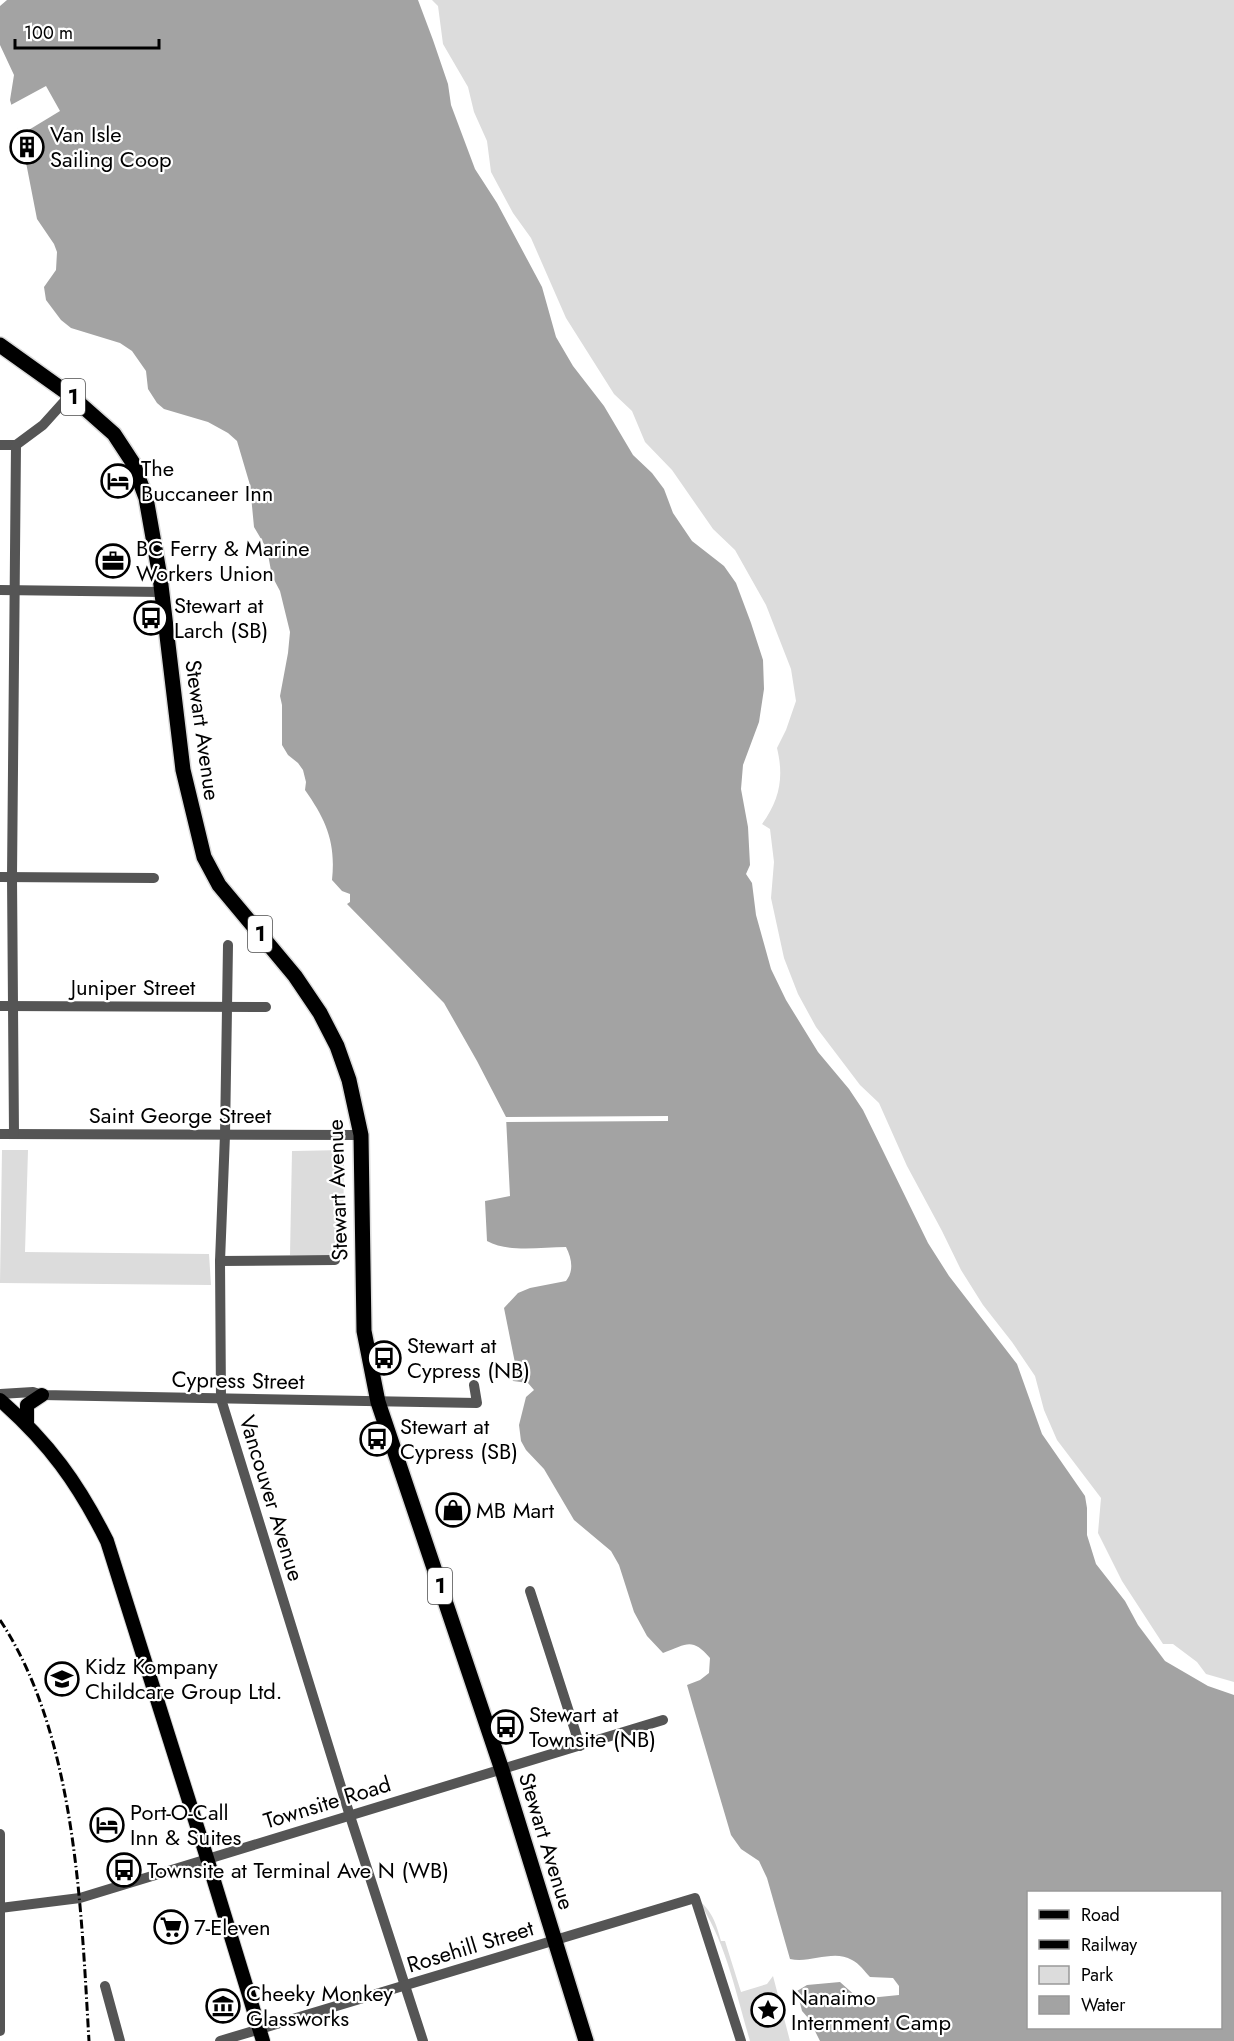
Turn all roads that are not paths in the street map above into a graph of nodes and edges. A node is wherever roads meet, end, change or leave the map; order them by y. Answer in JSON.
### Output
{"nodes":[{"id":1,"x":0,"y":345,"type":"edge"},
{"id":2,"x":70,"y":395,"type":"junction"},
{"id":3,"x":0,"y":445,"type":"edge"},
{"id":4,"x":16,"y":445,"type":"junction"},
{"id":5,"x":0,"y":590,"type":"edge"},
{"id":6,"x":15,"y":590,"type":"junction"},
{"id":7,"x":162,"y":592,"type":"junction"},
{"id":8,"x":0,"y":877,"type":"edge"},
{"id":9,"x":12,"y":877,"type":"junction"},
{"id":10,"x":154,"y":878,"type":"dead end"},
{"id":11,"x":228,"y":945,"type":"dead end"},
{"id":12,"x":0,"y":1006,"type":"edge"},
{"id":13,"x":13,"y":1006,"type":"junction"},
{"id":14,"x":227,"y":1006,"type":"junction"},
{"id":15,"x":266,"y":1007,"type":"dead end"},
{"id":16,"x":0,"y":1134,"type":"edge"},
{"id":17,"x":14,"y":1134,"type":"junction"},
{"id":18,"x":225,"y":1135,"type":"junction"},
{"id":19,"x":361,"y":1135,"type":"junction"},
{"id":20,"x":335,"y":1260,"type":"dead end"},
{"id":21,"x":220,"y":1261,"type":"junction"},
{"id":22,"x":474,"y":1385,"type":"dead end"},
{"id":23,"x":0,"y":1394,"type":"edge"},
{"id":24,"x":42,"y":1395,"type":"junction"},
{"id":25,"x":0,"y":1400,"type":"edge"},
{"id":26,"x":221,"y":1400,"type":"junction"},
{"id":27,"x":378,"y":1402,"type":"junction"},
{"id":28,"x":27,"y":1424,"type":"junction"},
{"id":29,"x":530,"y":1591,"type":"dead end"},
{"id":30,"x":663,"y":1720,"type":"dead end"},
{"id":31,"x":580,"y":1746,"type":"junction"},
{"id":32,"x":502,"y":1770,"type":"junction"},
{"id":33,"x":350,"y":1816,"type":"junction"},
{"id":34,"x":0,"y":1834,"type":"edge"},
{"id":35,"x":207,"y":1858,"type":"junction"},
{"id":36,"x":1,"y":1908,"type":"edge"},
{"id":37,"x":555,"y":1941,"type":"junction"},
{"id":38,"x":105,"y":1986,"type":"dead end"},
{"id":39,"x":406,"y":1986,"type":"junction"},
{"id":40,"x":0,"y":2031,"type":"edge"},
{"id":41,"x":261,"y":2035,"type":"edge"},
{"id":42,"x":120,"y":2041,"type":"edge"},
{"id":43,"x":220,"y":2041,"type":"edge"},
{"id":44,"x":423,"y":2041,"type":"edge"},
{"id":45,"x":586,"y":2041,"type":"edge"},
{"id":46,"x":741,"y":2041,"type":"edge"}],
"edges":[{"from":1,"to":2,"type":"highway","name":"Stewart Avenue","number":"1"},
{"from":2,"to":4,"type":"street"},
{"from":2,"to":7,"type":"highway","name":"Stewart Avenue","number":"1"},
{"from":3,"to":4,"type":"street"},
{"from":4,"to":6,"type":"street"},
{"from":5,"to":6,"type":"street"},
{"from":6,"to":7,"type":"street"},
{"from":6,"to":9,"type":"street"},
{"from":7,"to":19,"type":"highway","name":"Stewart Avenue","number":"1"},
{"from":8,"to":9,"type":"street"},
{"from":9,"to":10,"type":"street"},
{"from":9,"to":13,"type":"street"},
{"from":11,"to":14,"type":"street","name":"Vancouver Avenue"},
{"from":12,"to":13,"type":"street","name":"Juniper Street"},
{"from":13,"to":14,"type":"street","name":"Juniper Street"},
{"from":13,"to":17,"type":"street"},
{"from":14,"to":15,"type":"street","name":"Juniper Street"},
{"from":14,"to":18,"type":"street","name":"Vancouver Avenue"},
{"from":16,"to":17,"type":"street","name":"Saint George Street"},
{"from":17,"to":18,"type":"street","name":"Saint George Street"},
{"from":18,"to":19,"type":"street","name":"Saint George Street"},
{"from":18,"to":21,"type":"street","name":"Vancouver Avenue"},
{"from":19,"to":27,"type":"highway","name":"Stewart Avenue","number":"1"},
{"from":20,"to":21,"type":"street"},
{"from":21,"to":26,"type":"street","name":"Vancouver Avenue"},
{"from":22,"to":27,"type":"street","name":"Cypress Street"},
{"from":23,"to":24,"type":"street","name":"Cypress Street"},
{"from":24,"to":26,"type":"street","name":"Cypress Street"},
{"from":24,"to":28,"type":"main road"},
{"from":25,"to":28,"type":"main road"},
{"from":26,"to":27,"type":"street","name":"Cypress Street"},
{"from":26,"to":33,"type":"street","name":"Vancouver Avenue"},
{"from":27,"to":32,"type":"highway","name":"Stewart Avenue","number":"1"},
{"from":28,"to":35,"type":"main road"},
{"from":29,"to":31,"type":"street"},
{"from":30,"to":31,"type":"street","name":"Townsite Road"},
{"from":31,"to":32,"type":"street","name":"Townsite Road"},
{"from":32,"to":33,"type":"street","name":"Townsite Road"},
{"from":32,"to":37,"type":"highway","name":"Stewart Avenue","number":"1"},
{"from":33,"to":35,"type":"street","name":"Townsite Road"},
{"from":33,"to":39,"type":"street","name":"Vancouver Avenue"},
{"from":34,"to":36,"type":"street"},
{"from":35,"to":36,"type":"street","name":"Townsite Road"},
{"from":35,"to":41,"type":"main road"},
{"from":36,"to":40,"type":"street"},
{"from":37,"to":39,"type":"street","name":"Rosehill Street"},
{"from":37,"to":45,"type":"highway","name":"Stewart Avenue","number":"1"},
{"from":37,"to":46,"type":"street","name":"Rosehill Street"},
{"from":38,"to":42,"type":"street"},
{"from":39,"to":41,"type":"street","name":"Rosehill Street"},
{"from":39,"to":44,"type":"street","name":"Vancouver Avenue"},
{"from":41,"to":43,"type":"street","name":"Rosehill Street"}]}
